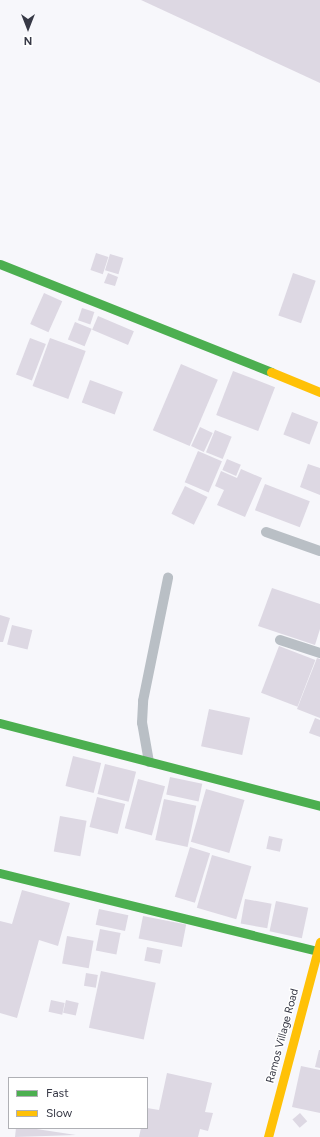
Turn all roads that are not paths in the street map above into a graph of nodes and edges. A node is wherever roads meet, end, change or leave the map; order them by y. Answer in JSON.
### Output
{"nodes":[{"id":1,"x":0,"y":264,"type":"edge"},
{"id":2,"x":320,"y":392,"type":"edge"},
{"id":3,"x":266,"y":532,"type":"dead end"},
{"id":4,"x":320,"y":551,"type":"edge"},
{"id":5,"x":168,"y":578,"type":"dead end"},
{"id":6,"x":280,"y":640,"type":"dead end"},
{"id":7,"x":320,"y":653,"type":"edge"},
{"id":8,"x":0,"y":723,"type":"edge"},
{"id":9,"x":149,"y":762,"type":"junction"},
{"id":10,"x":320,"y":806,"type":"edge"},
{"id":11,"x":0,"y":873,"type":"edge"},
{"id":12,"x":319,"y":946,"type":"edge"},
{"id":13,"x":268,"y":1137,"type":"edge"}],
"edges":[{"from":1,"to":2,"type":"street"},
{"from":3,"to":4,"type":"lane"},
{"from":5,"to":9,"type":"lane"},
{"from":6,"to":7,"type":"lane"},
{"from":8,"to":9,"type":"street"},
{"from":9,"to":10,"type":"street"},
{"from":11,"to":12,"type":"street"},
{"from":12,"to":13,"type":"street","name":"Ramos Village Road"}]}
